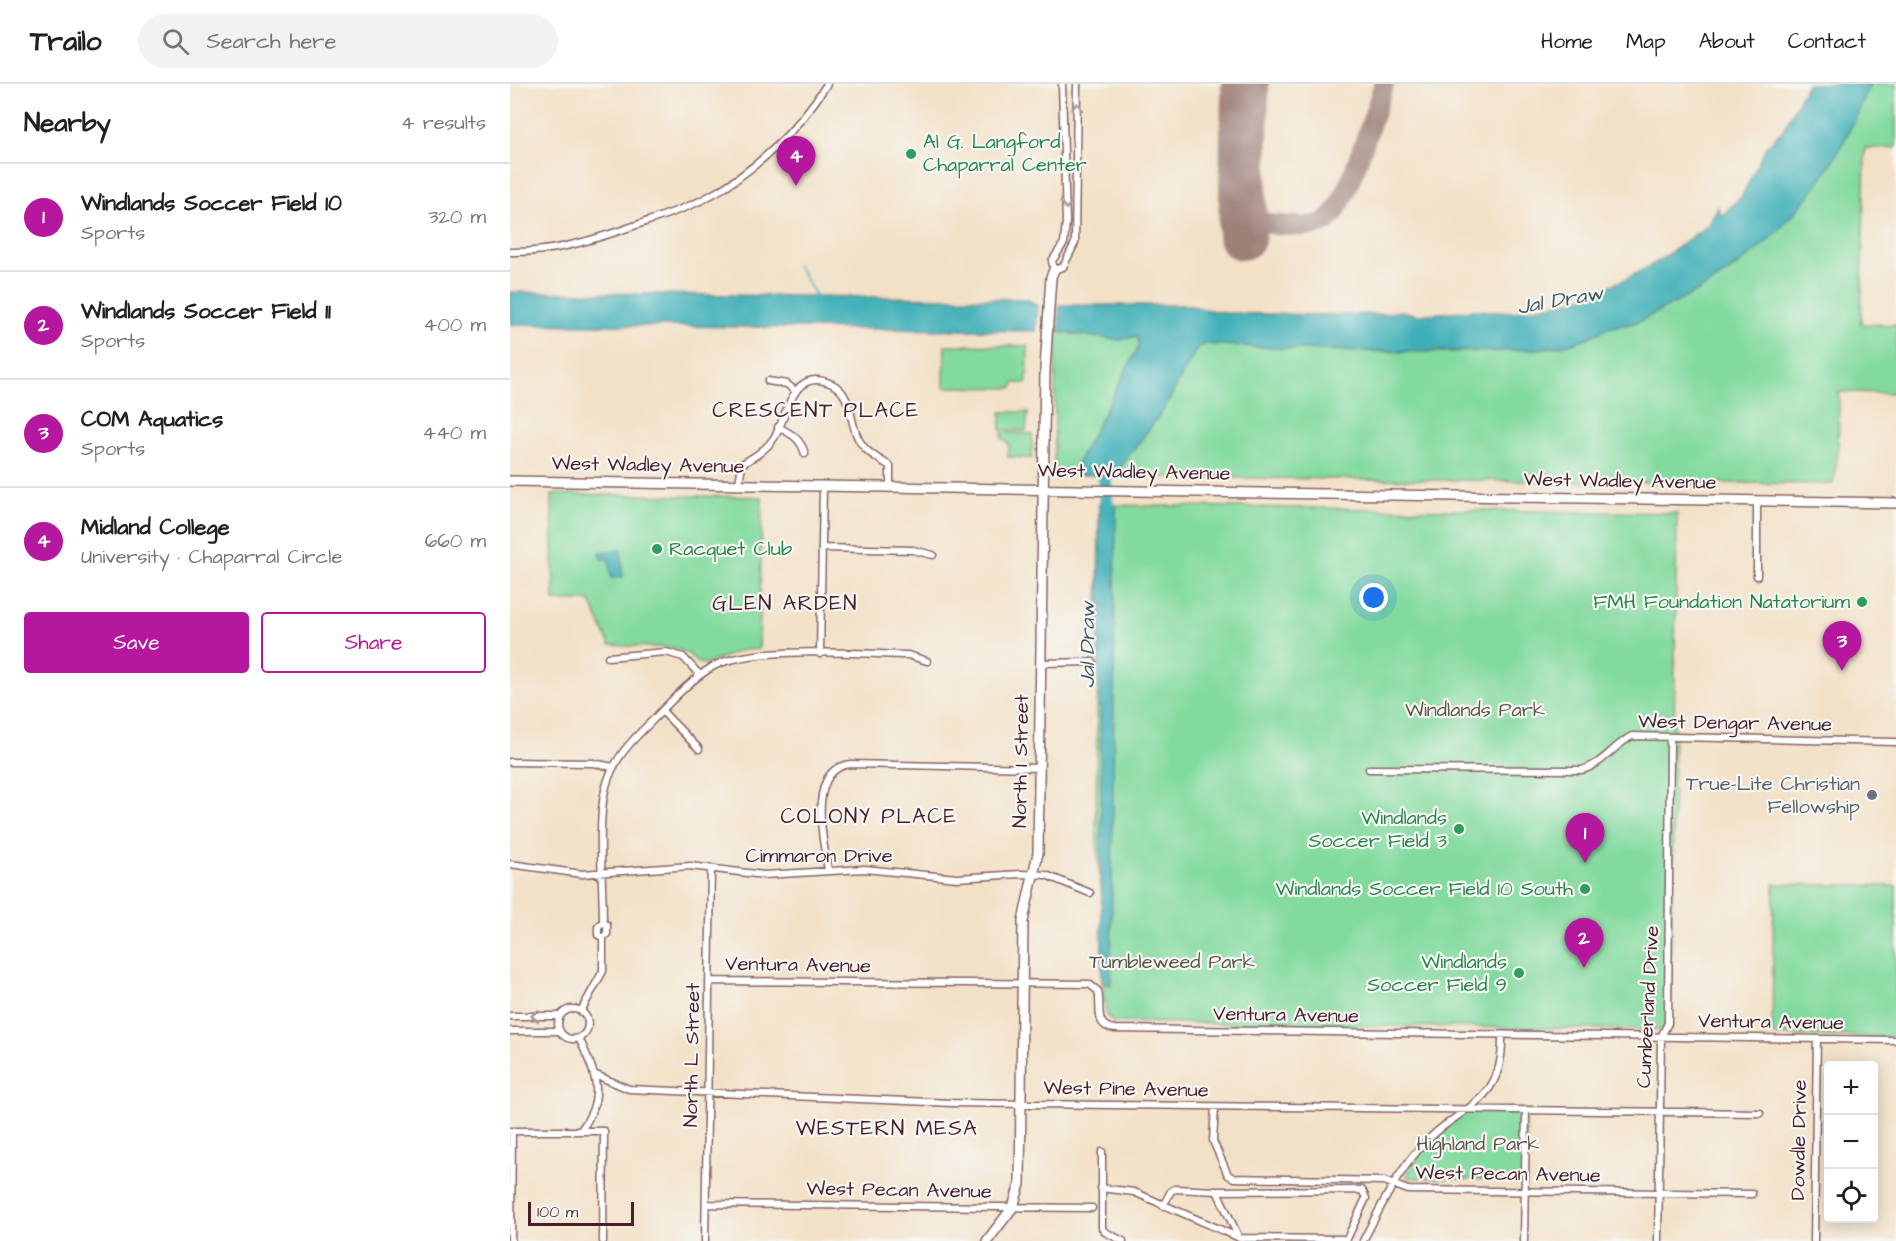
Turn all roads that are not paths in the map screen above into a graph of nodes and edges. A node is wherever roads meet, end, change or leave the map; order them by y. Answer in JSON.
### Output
{"nodes":[{"id":1,"x":827,"y":84,"type":"edge"},
{"id":2,"x":1062,"y":84,"type":"edge"},
{"id":3,"x":1077,"y":84,"type":"edge"},
{"id":4,"x":1064,"y":148,"type":"junction"},
{"id":5,"x":1077,"y":149,"type":"junction"},
{"id":6,"x":510,"y":252,"type":"edge"},
{"id":7,"x":1054,"y":270,"type":"junction"},
{"id":8,"x":768,"y":381,"type":"dead end"},
{"id":9,"x":795,"y":391,"type":"junction"},
{"id":10,"x":778,"y":427,"type":"junction"},
{"id":11,"x":805,"y":454,"type":"dead end"},
{"id":12,"x":510,"y":481,"type":"edge"},
{"id":13,"x":739,"y":484,"type":"junction"},
{"id":14,"x":823,"y":486,"type":"junction"},
{"id":15,"x":890,"y":487,"type":"junction"},
{"id":16,"x":1044,"y":489,"type":"junction"},
{"id":17,"x":1757,"y":501,"type":"junction"},
{"id":18,"x":1895,"y":504,"type":"edge"},
{"id":19,"x":822,"y":548,"type":"junction"},
{"id":20,"x":933,"y":555,"type":"dead end"},
{"id":21,"x":1757,"y":576,"type":"dead end"},
{"id":22,"x":820,"y":654,"type":"junction"},
{"id":23,"x":608,"y":657,"type":"dead end"},
{"id":24,"x":927,"y":661,"type":"dead end"},
{"id":25,"x":1093,"y":662,"type":"dead end"},
{"id":26,"x":1041,"y":663,"type":"junction"},
{"id":27,"x":700,"y":675,"type":"junction"},
{"id":28,"x":662,"y":711,"type":"junction"},
{"id":29,"x":1670,"y":738,"type":"junction"},
{"id":30,"x":1896,"y":742,"type":"edge"},
{"id":31,"x":699,"y":750,"type":"dead end"},
{"id":32,"x":510,"y":762,"type":"edge"},
{"id":33,"x":613,"y":767,"type":"junction"},
{"id":34,"x":1040,"y":768,"type":"junction"},
{"id":35,"x":1369,"y":769,"type":"dead end"},
{"id":36,"x":510,"y":864,"type":"edge"},
{"id":37,"x":711,"y":869,"type":"junction"},
{"id":38,"x":828,"y":870,"type":"junction"},
{"id":39,"x":604,"y":873,"type":"junction"},
{"id":40,"x":1034,"y":874,"type":"junction"},
{"id":41,"x":1090,"y":893,"type":"dead end"},
{"id":42,"x":709,"y":981,"type":"junction"},
{"id":43,"x":1022,"y":983,"type":"junction"},
{"id":44,"x":580,"y":1011,"type":"junction"},
{"id":45,"x":510,"y":1016,"type":"edge"},
{"id":46,"x":560,"y":1016,"type":"junction"},
{"id":47,"x":510,"y":1031,"type":"edge"},
{"id":48,"x":560,"y":1032,"type":"junction"},
{"id":49,"x":1502,"y":1035,"type":"junction"},
{"id":50,"x":1660,"y":1037,"type":"junction"},
{"id":51,"x":579,"y":1038,"type":"junction"},
{"id":52,"x":1817,"y":1039,"type":"junction"},
{"id":53,"x":1896,"y":1040,"type":"edge"},
{"id":54,"x":596,"y":1075,"type":"junction"},
{"id":55,"x":708,"y":1091,"type":"junction"},
{"id":56,"x":1021,"y":1103,"type":"junction"},
{"id":57,"x":1215,"y":1107,"type":"junction"},
{"id":58,"x":1466,"y":1110,"type":"junction"},
{"id":59,"x":1526,"y":1110,"type":"junction"},
{"id":60,"x":1660,"y":1112,"type":"junction"},
{"id":61,"x":1760,"y":1113,"type":"dead end"},
{"id":62,"x":581,"y":1130,"type":"junction"},
{"id":63,"x":511,"y":1131,"type":"edge"},
{"id":64,"x":1102,"y":1152,"type":"dead end"},
{"id":65,"x":1394,"y":1184,"type":"junction"},
{"id":66,"x":1101,"y":1188,"type":"junction"},
{"id":67,"x":1217,"y":1191,"type":"junction"},
{"id":68,"x":1525,"y":1191,"type":"junction"},
{"id":69,"x":1659,"y":1193,"type":"junction"},
{"id":70,"x":1752,"y":1194,"type":"dead end"},
{"id":71,"x":706,"y":1204,"type":"junction"},
{"id":72,"x":1163,"y":1206,"type":"junction"},
{"id":73,"x":1013,"y":1208,"type":"junction"},
{"id":74,"x":1092,"y":1208,"type":"dead end"},
{"id":75,"x":1240,"y":1240,"type":"edge"},
{"id":76,"x":1346,"y":1240,"type":"edge"},
{"id":77,"x":511,"y":1241,"type":"edge"},
{"id":78,"x":603,"y":1241,"type":"edge"},
{"id":79,"x":705,"y":1241,"type":"edge"},
{"id":80,"x":987,"y":1241,"type":"edge"},
{"id":81,"x":1123,"y":1241,"type":"edge"},
{"id":82,"x":1363,"y":1241,"type":"edge"},
{"id":83,"x":1524,"y":1241,"type":"edge"},
{"id":84,"x":1658,"y":1241,"type":"edge"},
{"id":85,"x":1814,"y":1241,"type":"edge"}],
"edges":[{"from":1,"to":6,"type":"street"},
{"from":2,"to":4,"type":"street"},
{"from":5,"to":3,"type":"street","one_way":true},
{"from":4,"to":5,"type":"street"},
{"from":4,"to":7,"type":"street","one_way":true},
{"from":5,"to":7,"type":"street"},
{"from":7,"to":16,"type":"main road","name":"North I Street"},
{"from":8,"to":9,"type":"street"},
{"from":9,"to":10,"type":"street"},
{"from":9,"to":15,"type":"street"},
{"from":10,"to":11,"type":"street"},
{"from":10,"to":13,"type":"street"},
{"from":12,"to":13,"type":"main road","name":"West Wadley Avenue"},
{"from":13,"to":14,"type":"main road","name":"West Wadley Avenue"},
{"from":14,"to":15,"type":"main road","name":"West Wadley Avenue"},
{"from":14,"to":19,"type":"street"},
{"from":15,"to":16,"type":"main road","name":"West Wadley Avenue"},
{"from":16,"to":17,"type":"main road","name":"West Wadley Avenue"},
{"from":16,"to":26,"type":"main road","name":"North I Street"},
{"from":17,"to":18,"type":"main road","name":"West Wadley Avenue"},
{"from":17,"to":21,"type":"street"},
{"from":19,"to":20,"type":"street"},
{"from":19,"to":22,"type":"street"},
{"from":22,"to":24,"type":"street"},
{"from":22,"to":27,"type":"street"},
{"from":23,"to":27,"type":"street"},
{"from":25,"to":26,"type":"street"},
{"from":26,"to":34,"type":"main road","name":"North I Street"},
{"from":27,"to":28,"type":"street"},
{"from":28,"to":31,"type":"street"},
{"from":28,"to":33,"type":"street"},
{"from":29,"to":30,"type":"street","name":"West Dengar Avenue"},
{"from":29,"to":35,"type":"street","name":"West Dengar Avenue"},
{"from":29,"to":50,"type":"street","name":"Cumberland Drive"},
{"from":32,"to":33,"type":"street"},
{"from":33,"to":39,"type":"street"},
{"from":34,"to":38,"type":"street"},
{"from":34,"to":40,"type":"main road","name":"North I Street"},
{"from":36,"to":39,"type":"street","name":"Cimmaron Drive"},
{"from":37,"to":38,"type":"street","name":"Cimmaron Drive"},
{"from":37,"to":39,"type":"street","name":"Cimmaron Drive"},
{"from":37,"to":42,"type":"street","name":"North L Street"},
{"from":38,"to":40,"type":"street","name":"Cimmaron Drive"},
{"from":39,"to":44,"type":"street"},
{"from":40,"to":41,"type":"street","name":"Cimmaron Drive"},
{"from":40,"to":43,"type":"main road","name":"North I Street"},
{"from":42,"to":43,"type":"street","name":"Ventura Avenue"},
{"from":42,"to":55,"type":"street","name":"North L Street"},
{"from":43,"to":49,"type":"street","name":"Ventura Avenue"},
{"from":43,"to":56,"type":"main road","name":"North I Street"},
{"from":44,"to":46,"type":"street"},
{"from":44,"to":51,"type":"street"},
{"from":46,"to":45,"type":"street","one_way":true},
{"from":46,"to":48,"type":"street"},
{"from":47,"to":48,"type":"street"},
{"from":48,"to":51,"type":"street"},
{"from":49,"to":50,"type":"street","name":"Ventura Avenue"},
{"from":49,"to":58,"type":"street"},
{"from":50,"to":52,"type":"street","name":"Ventura Avenue"},
{"from":50,"to":60,"type":"street","name":"Cumberland Drive"},
{"from":51,"to":54,"type":"street"},
{"from":52,"to":53,"type":"street","name":"Ventura Avenue"},
{"from":52,"to":85,"type":"street","name":"Dowdle Drive"},
{"from":54,"to":55,"type":"street","name":"West Pine Avenue"},
{"from":54,"to":62,"type":"street"},
{"from":55,"to":56,"type":"street","name":"West Pine Avenue"},
{"from":55,"to":71,"type":"street","name":"North L Street"},
{"from":56,"to":57,"type":"street","name":"West Pine Avenue"},
{"from":56,"to":73,"type":"main road","name":"North I Street"},
{"from":57,"to":58,"type":"street","name":"West Pine Avenue"},
{"from":57,"to":65,"type":"street","name":"West Pecan Avenue"},
{"from":58,"to":59,"type":"street","name":"West Pine Avenue"},
{"from":58,"to":65,"type":"street"},
{"from":59,"to":60,"type":"street","name":"West Pine Avenue"},
{"from":59,"to":68,"type":"street"},
{"from":60,"to":61,"type":"street","name":"West Pine Avenue"},
{"from":60,"to":69,"type":"street","name":"Cumberland Drive"},
{"from":62,"to":63,"type":"street"},
{"from":62,"to":78,"type":"street"},
{"from":63,"to":77,"type":"street"},
{"from":64,"to":66,"type":"street"},
{"from":65,"to":68,"type":"street","name":"West Pecan Avenue"},
{"from":65,"to":82,"type":"street"},
{"from":66,"to":72,"type":"street"},
{"from":66,"to":81,"type":"street"},
{"from":67,"to":72,"type":"street"},
{"from":67,"to":75,"type":"street"},
{"from":67,"to":76,"type":"street"},
{"from":68,"to":69,"type":"street","name":"West Pecan Avenue"},
{"from":68,"to":83,"type":"street"},
{"from":69,"to":70,"type":"street","name":"West Pecan Avenue"},
{"from":69,"to":84,"type":"street","name":"Cumberland Drive"},
{"from":71,"to":73,"type":"street","name":"West Pecan Avenue"},
{"from":71,"to":79,"type":"street","name":"North L Street"},
{"from":72,"to":75,"type":"street"},
{"from":73,"to":74,"type":"street","name":"West Pecan Avenue"},
{"from":73,"to":80,"type":"main road","name":"North I Street"},
{"from":75,"to":76,"type":"street"}]}
